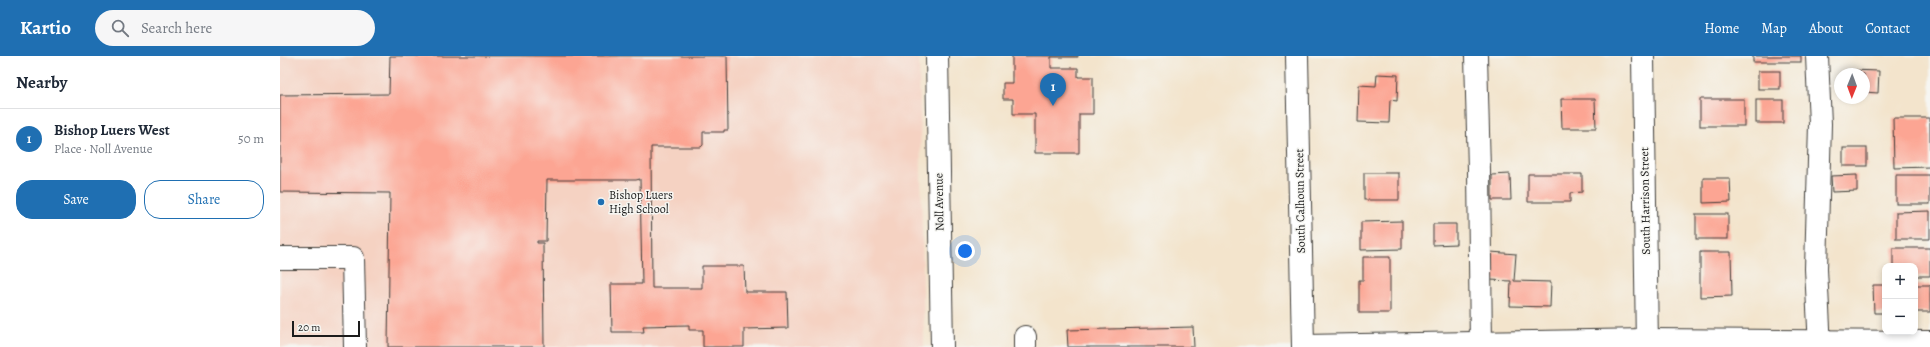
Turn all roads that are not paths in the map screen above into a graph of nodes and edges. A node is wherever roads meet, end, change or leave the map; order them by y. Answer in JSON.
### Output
{"nodes":[{"id":1,"x":937,"y":56,"type":"edge"},
{"id":2,"x":1297,"y":56,"type":"edge"},
{"id":3,"x":1476,"y":56,"type":"edge"},
{"id":4,"x":1643,"y":56,"type":"edge"},
{"id":5,"x":1817,"y":56,"type":"edge"},
{"id":6,"x":280,"y":258,"type":"edge"},
{"id":7,"x":1930,"y":342,"type":"edge"},
{"id":8,"x":1647,"y":343,"type":"edge"},
{"id":9,"x":1820,"y":344,"type":"edge"},
{"id":10,"x":1481,"y":346,"type":"edge"},
{"id":11,"x":355,"y":347,"type":"edge"},
{"id":12,"x":942,"y":347,"type":"edge"},
{"id":13,"x":1303,"y":347,"type":"edge"}],
"edges":[{"from":1,"to":12,"type":"street","name":"Noll Avenue"},
{"from":2,"to":13,"type":"street","name":"South Calhoun Street"},
{"from":3,"to":10,"type":"street"},
{"from":4,"to":8,"type":"street","name":"South Harrison Street"},
{"from":5,"to":9,"type":"street"},
{"from":6,"to":11,"type":"street"},
{"from":7,"to":9,"type":"street"},
{"from":8,"to":9,"type":"street"},
{"from":8,"to":10,"type":"street"},
{"from":10,"to":13,"type":"street"}]}
